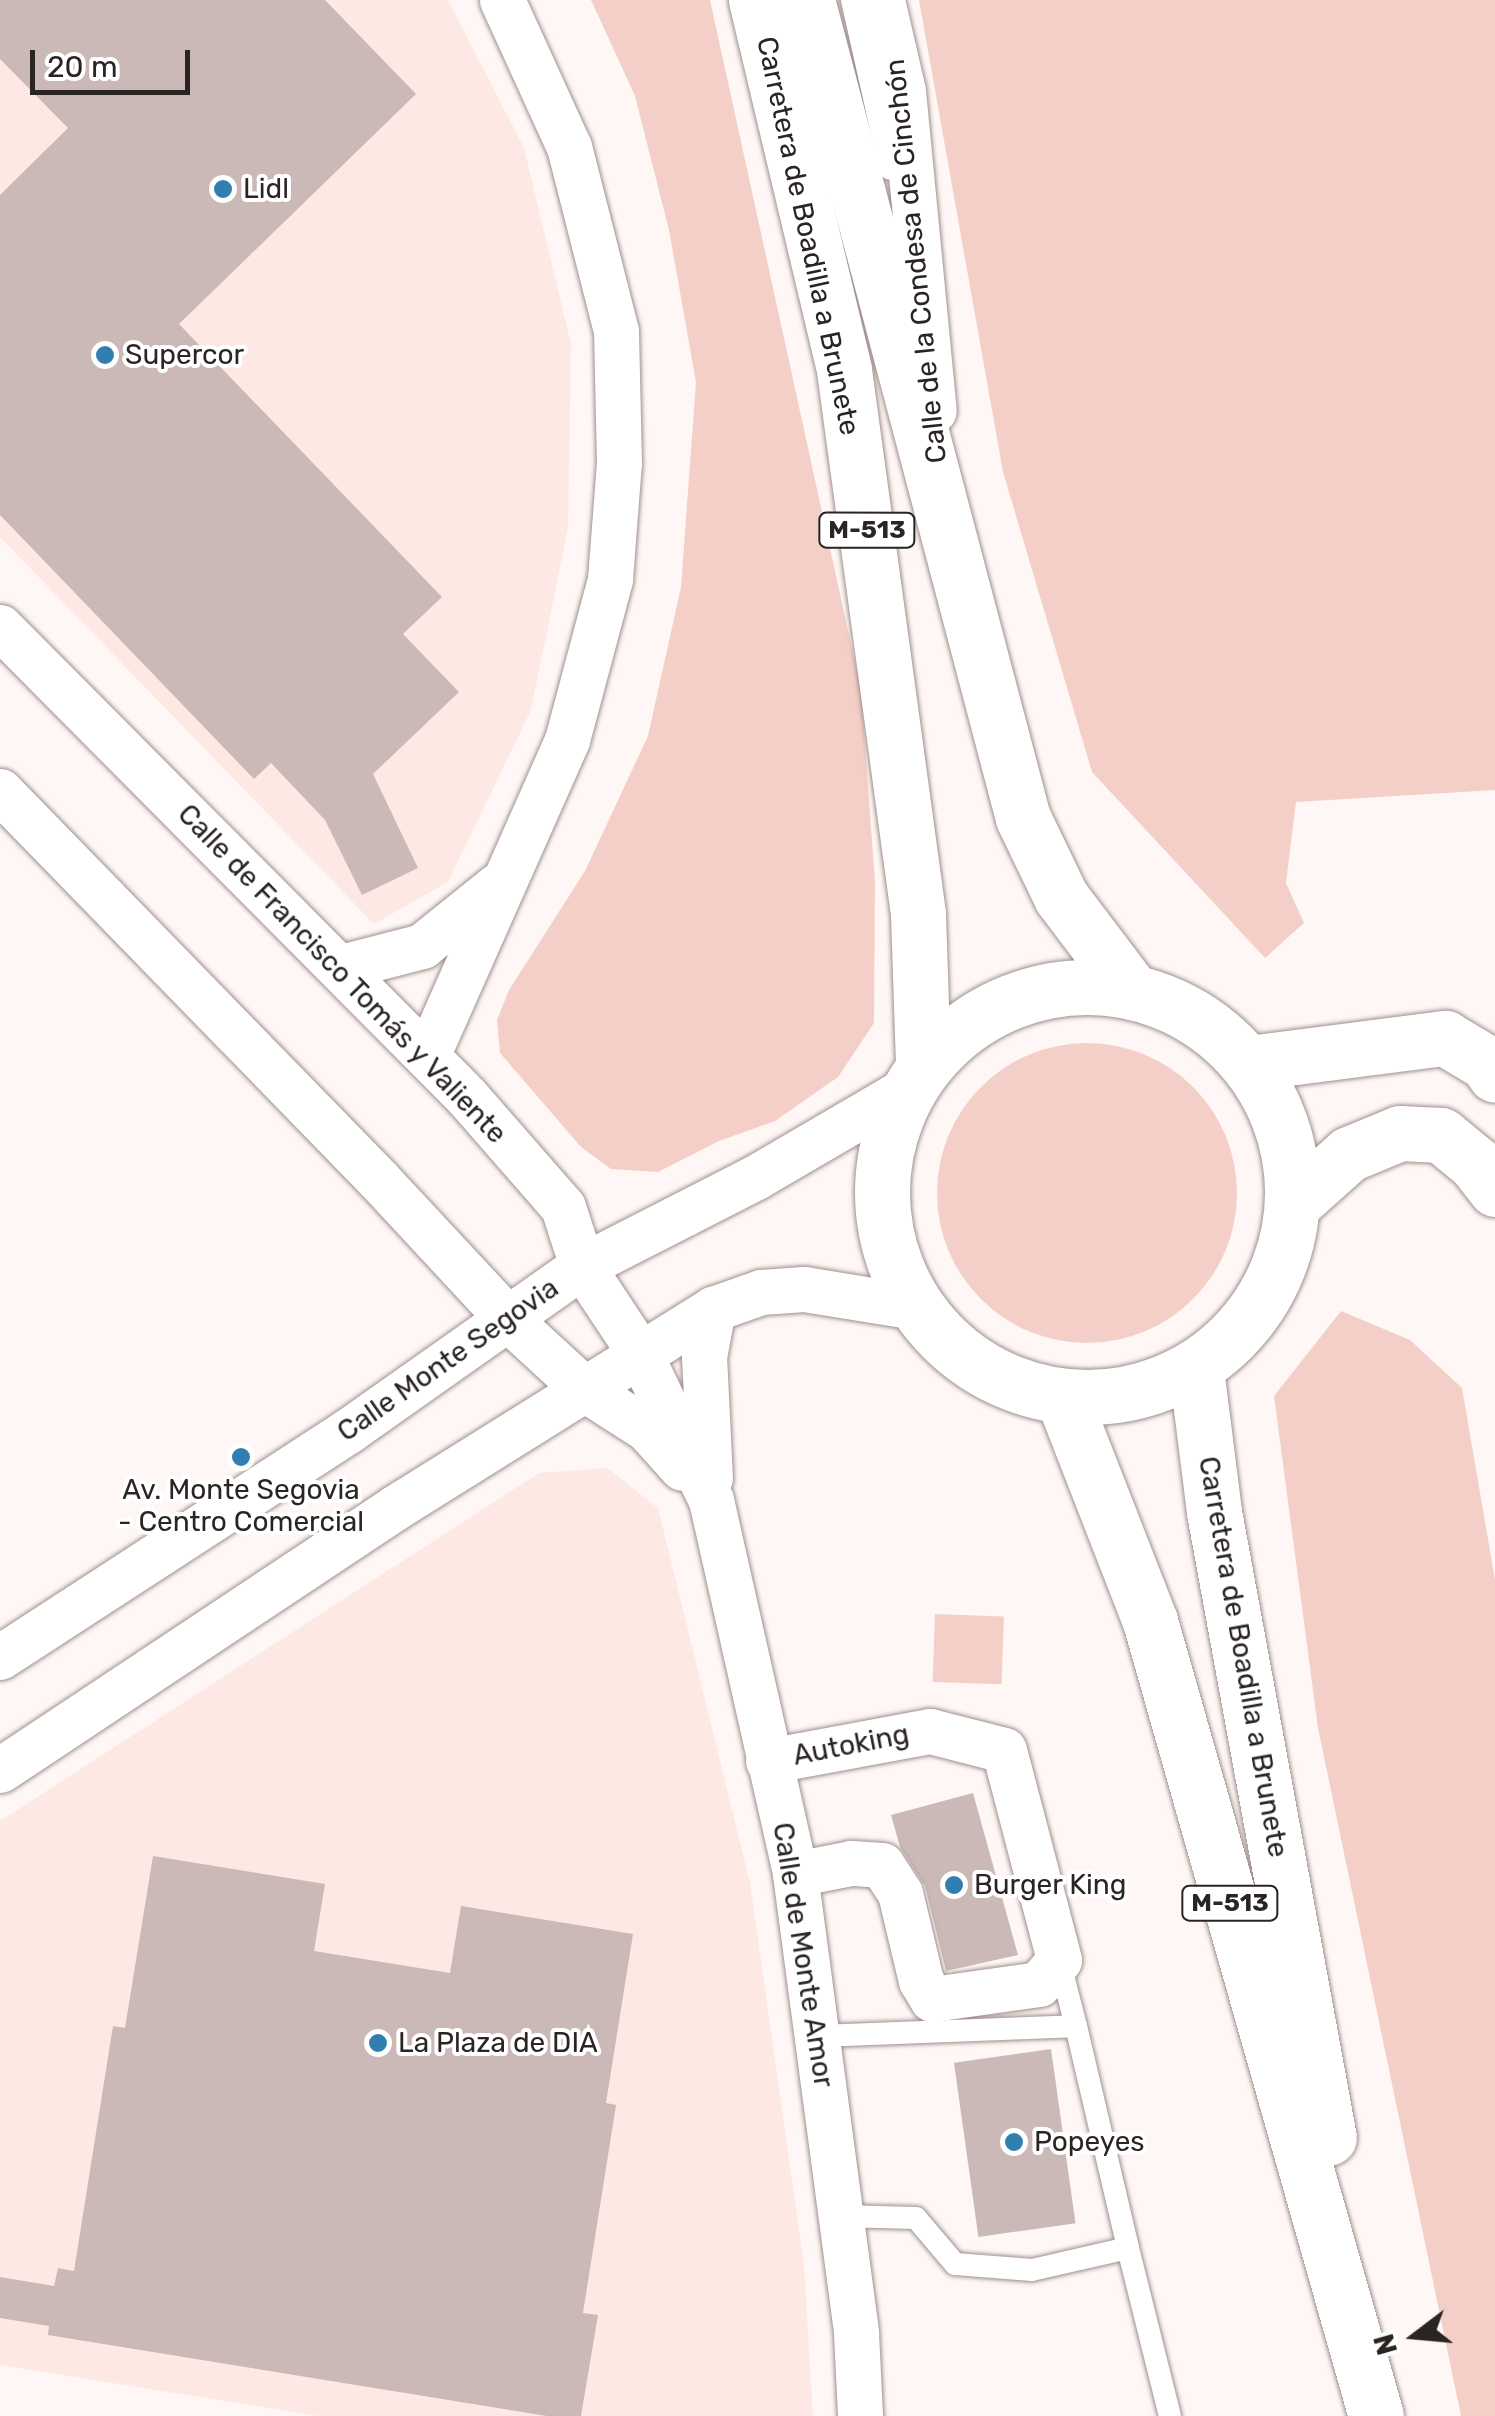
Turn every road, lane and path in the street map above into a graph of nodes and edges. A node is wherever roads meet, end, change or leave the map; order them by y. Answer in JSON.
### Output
{"nodes":[{"id":1,"x":502,"y":0,"type":"edge"},
{"id":2,"x":756,"y":0,"type":"edge"},
{"id":3,"x":808,"y":0,"type":"edge"},
{"id":4,"x":852,"y":0,"type":"edge"},
{"id":5,"x":882,"y":0,"type":"edge"},
{"id":6,"x":945,"y":523,"type":"junction"},
{"id":7,"x":4,"y":643,"type":"edge"},
{"id":8,"x":0,"y":791,"type":"edge"},
{"id":9,"x":503,"y":880,"type":"junction"},
{"id":10,"x":341,"y":968,"type":"junction"},
{"id":11,"x":1132,"y":991,"type":"junction"},
{"id":12,"x":427,"y":1056,"type":"junction"},
{"id":13,"x":1249,"y":1062,"type":"junction"},
{"id":14,"x":1495,"y":1075,"type":"edge"},
{"id":15,"x":916,"y":1077,"type":"junction"},
{"id":16,"x":1495,"y":1190,"type":"edge"},
{"id":17,"x":1293,"y":1204,"type":"junction"},
{"id":18,"x":582,"y":1266,"type":"junction"},
{"id":19,"x":915,"y":1307,"type":"junction"},
{"id":20,"x":713,"y":1309,"type":"junction"},
{"id":21,"x":507,"y":1318,"type":"junction"},
{"id":22,"x":639,"y":1352,"type":"junction"},
{"id":23,"x":1196,"y":1369,"type":"junction"},
{"id":24,"x":584,"y":1388,"type":"junction"},
{"id":25,"x":1062,"y":1398,"type":"junction"},
{"id":26,"x":711,"y":1500,"type":"junction"},
{"id":27,"x":0,"y":1657,"type":"edge"},
{"id":28,"x":768,"y":1761,"type":"junction"},
{"id":29,"x":0,"y":1770,"type":"edge"},
{"id":30,"x":796,"y":1874,"type":"junction"},
{"id":31,"x":1058,"y":1960,"type":"junction"},
{"id":32,"x":1076,"y":2026,"type":"junction"},
{"id":33,"x":817,"y":2036,"type":"junction"},
{"id":34,"x":841,"y":2216,"type":"junction"},
{"id":35,"x":1128,"y":2248,"type":"junction"},
{"id":36,"x":860,"y":2416,"type":"edge"},
{"id":37,"x":1170,"y":2416,"type":"edge"},
{"id":38,"x":1378,"y":2416,"type":"edge"}],
"edges":[{"from":1,"to":9,"type":"street"},
{"from":2,"to":15,"type":"main road","name":"Carretera de Boadilla a Brunete","number":"M-513"},
{"from":3,"to":6,"type":"main road","name":"Carretera de Boadilla a Brunete","number":"M-513"},
{"from":4,"to":6,"type":"lane"},
{"from":5,"to":6,"type":"street","name":"Calle de la Condesa de Cinchón"},
{"from":6,"to":11,"type":"main road","name":"Carretera de Boadilla a Brunete","number":"M-513"},
{"from":7,"to":10,"type":"street","name":"Calle de Francisco Tomás y Valiente"},
{"from":8,"to":21,"type":"street"},
{"from":9,"to":10,"type":"street"},
{"from":9,"to":12,"type":"street"},
{"from":10,"to":12,"type":"street","name":"Calle de Francisco Tomás y Valiente"},
{"from":11,"to":13,"type":"main road","number":"M-513"},
{"from":11,"to":15,"type":"main road","number":"M-513"},
{"from":12,"to":18,"type":"street","name":"Calle de Francisco Tomás y Valiente"},
{"from":13,"to":14,"type":"main road"},
{"from":13,"to":17,"type":"main road","number":"M-513"},
{"from":15,"to":18,"type":"street","name":"Calle Monte Segovia"},
{"from":15,"to":19,"type":"main road","number":"M-513"},
{"from":16,"to":17,"type":"main road"},
{"from":17,"to":23,"type":"main road","number":"M-513"},
{"from":18,"to":21,"type":"street","name":"Calle Monte Segovia"},
{"from":18,"to":22,"type":"street","name":"Calle de Francisco Tomás y Valiente"},
{"from":19,"to":20,"type":"street"},
{"from":19,"to":25,"type":"main road","number":"M-513"},
{"from":20,"to":22,"type":"street"},
{"from":20,"to":26,"type":"street","name":"Calle de Monte Amor"},
{"from":21,"to":24,"type":"street"},
{"from":21,"to":27,"type":"street","name":"Calle Monte Segovia"},
{"from":22,"to":24,"type":"street"},
{"from":22,"to":26,"type":"street","name":"Calle de Monte Amor"},
{"from":23,"to":25,"type":"main road","number":"M-513"},
{"from":23,"to":38,"type":"main road","name":"Carretera de Boadilla a Brunete","number":"M-513"},
{"from":24,"to":26,"type":"street"},
{"from":24,"to":29,"type":"street"},
{"from":25,"to":38,"type":"main road","name":"Carretera de Boadilla a Brunete","number":"M-513"},
{"from":26,"to":28,"type":"street","name":"Calle de Monte Amor"},
{"from":28,"to":30,"type":"street","name":"Calle de Monte Amor"},
{"from":28,"to":31,"type":"street","name":"Autoking"},
{"from":30,"to":31,"type":"street"},
{"from":30,"to":33,"type":"street","name":"Calle de Monte Amor"},
{"from":31,"to":32,"type":"lane"},
{"from":32,"to":33,"type":"lane"},
{"from":32,"to":35,"type":"lane"},
{"from":33,"to":34,"type":"street","name":"Calle de Monte Amor"},
{"from":34,"to":35,"type":"lane"},
{"from":34,"to":36,"type":"street","name":"Calle de Monte Amor"},
{"from":35,"to":37,"type":"lane"}]}
